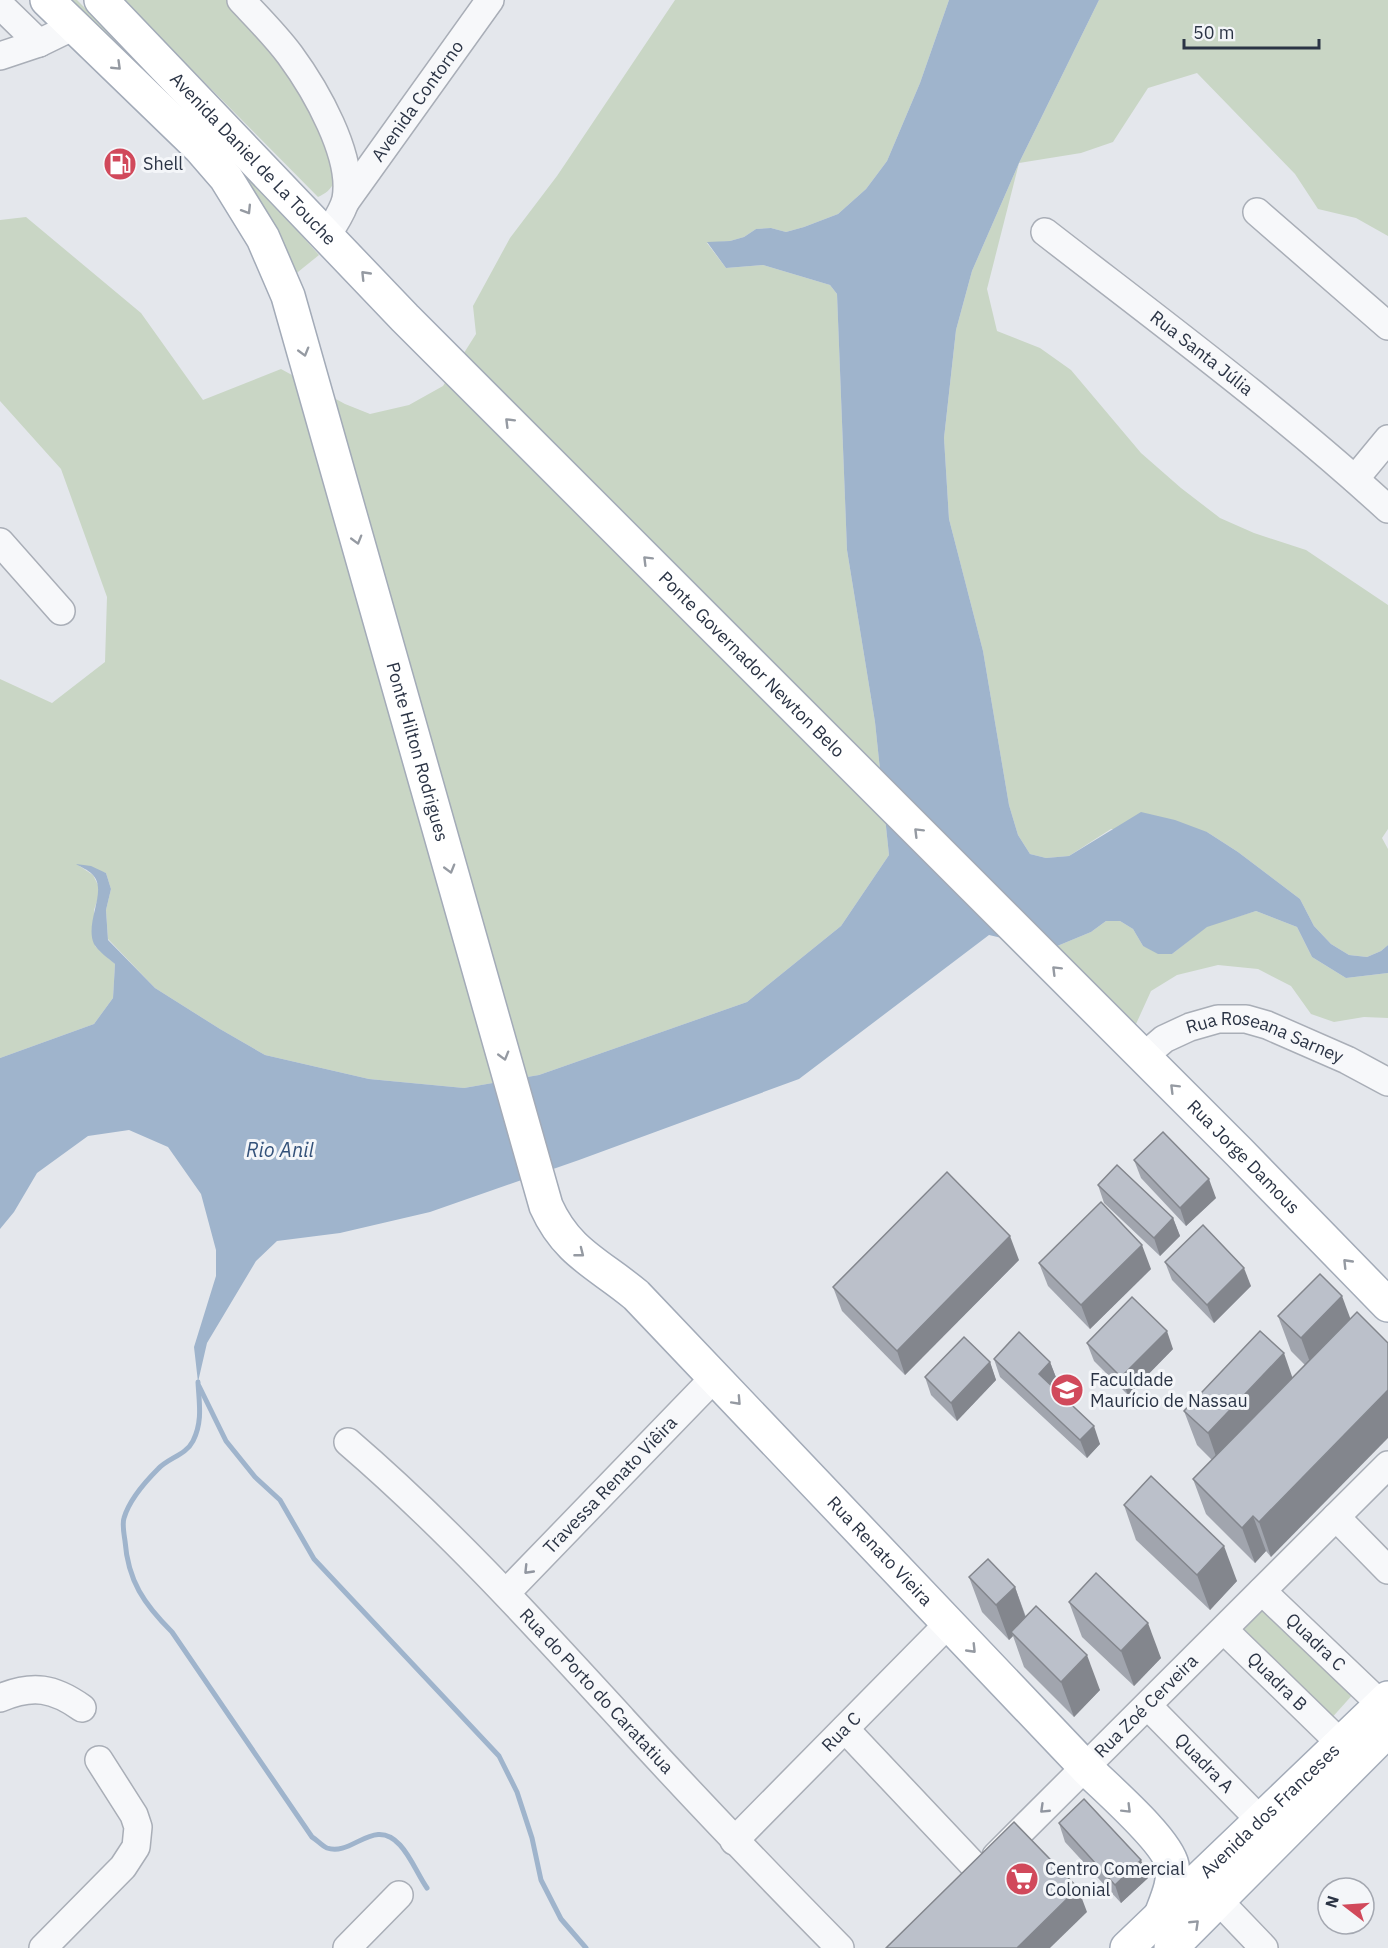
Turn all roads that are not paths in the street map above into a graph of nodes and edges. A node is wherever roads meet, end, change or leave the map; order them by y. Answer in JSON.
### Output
{"nodes":[{"id":1,"x":47,"y":0,"type":"edge"},
{"id":2,"x":101,"y":0,"type":"edge"},
{"id":3,"x":241,"y":0,"type":"edge"},
{"id":4,"x":484,"y":3,"type":"edge"},
{"id":5,"x":0,"y":4,"type":"edge"},
{"id":6,"x":74,"y":26,"type":"junction"},
{"id":7,"x":39,"y":43,"type":"junction"},
{"id":8,"x":0,"y":56,"type":"edge"},
{"id":9,"x":345,"y":201,"type":"junction"},
{"id":10,"x":1257,"y":212,"type":"dead end"},
{"id":11,"x":1045,"y":232,"type":"dead end"},
{"id":12,"x":327,"y":236,"type":"junction"},
{"id":13,"x":288,"y":296,"type":"joint"},
{"id":14,"x":405,"y":318,"type":"joint"},
{"id":15,"x":1388,"y":326,"type":"edge"},
{"id":16,"x":1388,"y":439,"type":"edge"},
{"id":17,"x":1355,"y":479,"type":"junction"},
{"id":18,"x":1388,"y":509,"type":"edge"},
{"id":19,"x":0,"y":542,"type":"edge"},
{"id":20,"x":60,"y":611,"type":"dead end"},
{"id":21,"x":1097,"y":1011,"type":"joint"},
{"id":22,"x":1143,"y":1057,"type":"junction"},
{"id":23,"x":1388,"y":1082,"type":"edge"},
{"id":24,"x":546,"y":1206,"type":"joint"},
{"id":25,"x":1388,"y":1305,"type":"edge"},
{"id":26,"x":715,"y":1377,"type":"junction"},
{"id":27,"x":348,"y":1442,"type":"dead end"},
{"id":28,"x":1388,"y":1465,"type":"edge"},
{"id":29,"x":1336,"y":1517,"type":"junction"},
{"id":30,"x":1388,"y":1570,"type":"edge"},
{"id":31,"x":1262,"y":1591,"type":"junction"},
{"id":32,"x":506,"y":1593,"type":"junction"},
{"id":33,"x":948,"y":1624,"type":"junction"},
{"id":34,"x":1224,"y":1630,"type":"junction"},
{"id":35,"x":0,"y":1698,"type":"edge"},
{"id":36,"x":1148,"y":1706,"type":"junction"},
{"id":37,"x":82,"y":1708,"type":"dead end"},
{"id":38,"x":1382,"y":1714,"type":"edge"},
{"id":39,"x":845,"y":1729,"type":"junction"},
{"id":40,"x":1330,"y":1733,"type":"junction"},
{"id":41,"x":99,"y":1760,"type":"dead end"},
{"id":42,"x":1086,"y":1768,"type":"junction"},
{"id":43,"x":1260,"y":1820,"type":"junction"},
{"id":44,"x":734,"y":1841,"type":"junction"},
{"id":45,"x":399,"y":1895,"type":"dead end"},
{"id":46,"x":1219,"y":1901,"type":"junction"},
{"id":47,"x":1161,"y":1915,"type":"junction"},
{"id":48,"x":43,"y":1948,"type":"edge"},
{"id":49,"x":347,"y":1948,"type":"edge"},
{"id":50,"x":840,"y":1948,"type":"edge"},
{"id":51,"x":1127,"y":1948,"type":"edge"},
{"id":52,"x":1171,"y":1948,"type":"edge"},
{"id":53,"x":1264,"y":1948,"type":"edge"}],
"edges":[{"from":1,"to":6,"type":"main road","name":"Avenida Daniel de La Touche"},
{"from":2,"to":12,"type":"main road","name":"Avenida Daniel de La Touche"},
{"from":3,"to":9,"type":"street"},
{"from":4,"to":9,"type":"street","name":"Avenida Contorno"},
{"from":5,"to":7,"type":"street"},
{"from":6,"to":7,"type":"street"},
{"from":6,"to":13,"type":"main road","name":"Avenida Daniel de La Touche","one_way":true},
{"from":7,"to":8,"type":"street"},
{"from":9,"to":12,"type":"street","name":"Avenida Contorno"},
{"from":10,"to":15,"type":"street"},
{"from":11,"to":17,"type":"street","name":"Rua Santa Júlia"},
{"from":14,"to":12,"type":"main road","name":"Avenida Daniel de La Touche","one_way":true},
{"from":13,"to":24,"type":"main road","name":"Ponte Hilton Rodrigues","one_way":true},
{"from":21,"to":14,"type":"main road","name":"Ponte Governador Newton Belo","one_way":true},
{"from":16,"to":17,"type":"street"},
{"from":17,"to":18,"type":"street","name":"Rua Santa Júlia"},
{"from":19,"to":20,"type":"street"},
{"from":21,"to":22,"type":"main road","name":"Rua Jorge Damous"},
{"from":22,"to":23,"type":"street","name":"Rua Roseana Sarney"},
{"from":25,"to":22,"type":"main road","name":"Rua Jorge Damous","one_way":true},
{"from":24,"to":26,"type":"main road","name":"Rua Renato Vieira","one_way":true},
{"from":26,"to":32,"type":"street","name":"Travessa Renato Viêira","one_way":true},
{"from":26,"to":33,"type":"main road","name":"Rua Renato Vieira","one_way":true},
{"from":27,"to":32,"type":"street","name":"Rua do Porto do Caratatiua"},
{"from":28,"to":29,"type":"street","name":"Rua Zoé Cerveira"},
{"from":29,"to":30,"type":"street"},
{"from":29,"to":31,"type":"street","name":"Rua Zoé Cerveira"},
{"from":31,"to":34,"type":"street","name":"Rua Zoé Cerveira"},
{"from":31,"to":38,"type":"street","name":"Quadra C"},
{"from":32,"to":44,"type":"street","name":"Rua do Porto do Caratatiua"},
{"from":33,"to":39,"type":"street","name":"Rua C"},
{"from":33,"to":42,"type":"main road","name":"Rua Renato Vieira","one_way":true},
{"from":34,"to":36,"type":"street","name":"Rua Zoé Cerveira"},
{"from":34,"to":40,"type":"street","name":"Quadra B"},
{"from":35,"to":37,"type":"street"},
{"from":36,"to":42,"type":"street","name":"Rua Zoé Cerveira"},
{"from":36,"to":43,"type":"street","name":"Quadra A"},
{"from":38,"to":40,"type":"main road"},
{"from":38,"to":43,"type":"main road","name":"Avenida dos Franceses"},
{"from":38,"to":46,"type":"main road","name":"Avenida dos Franceses"},
{"from":42,"to":39,"type":"street","name":"Rua Zoé Cerveira","one_way":true},
{"from":39,"to":44,"type":"street","name":"Rua C"},
{"from":40,"to":43,"type":"main road"},
{"from":41,"to":48,"type":"street"},
{"from":42,"to":47,"type":"main road","name":"Rua Renato Vieira","one_way":true},
{"from":43,"to":47,"type":"main road","name":"Avenida dos Franceses"},
{"from":44,"to":50,"type":"street","name":"Rua do Porto do Caratatiua"},
{"from":45,"to":49,"type":"street"},
{"from":52,"to":46,"type":"main road","name":"Avenida dos Franceses","one_way":true},
{"from":46,"to":53,"type":"street"},
{"from":47,"to":51,"type":"main road","name":"Avenida dos Franceses"}]}
